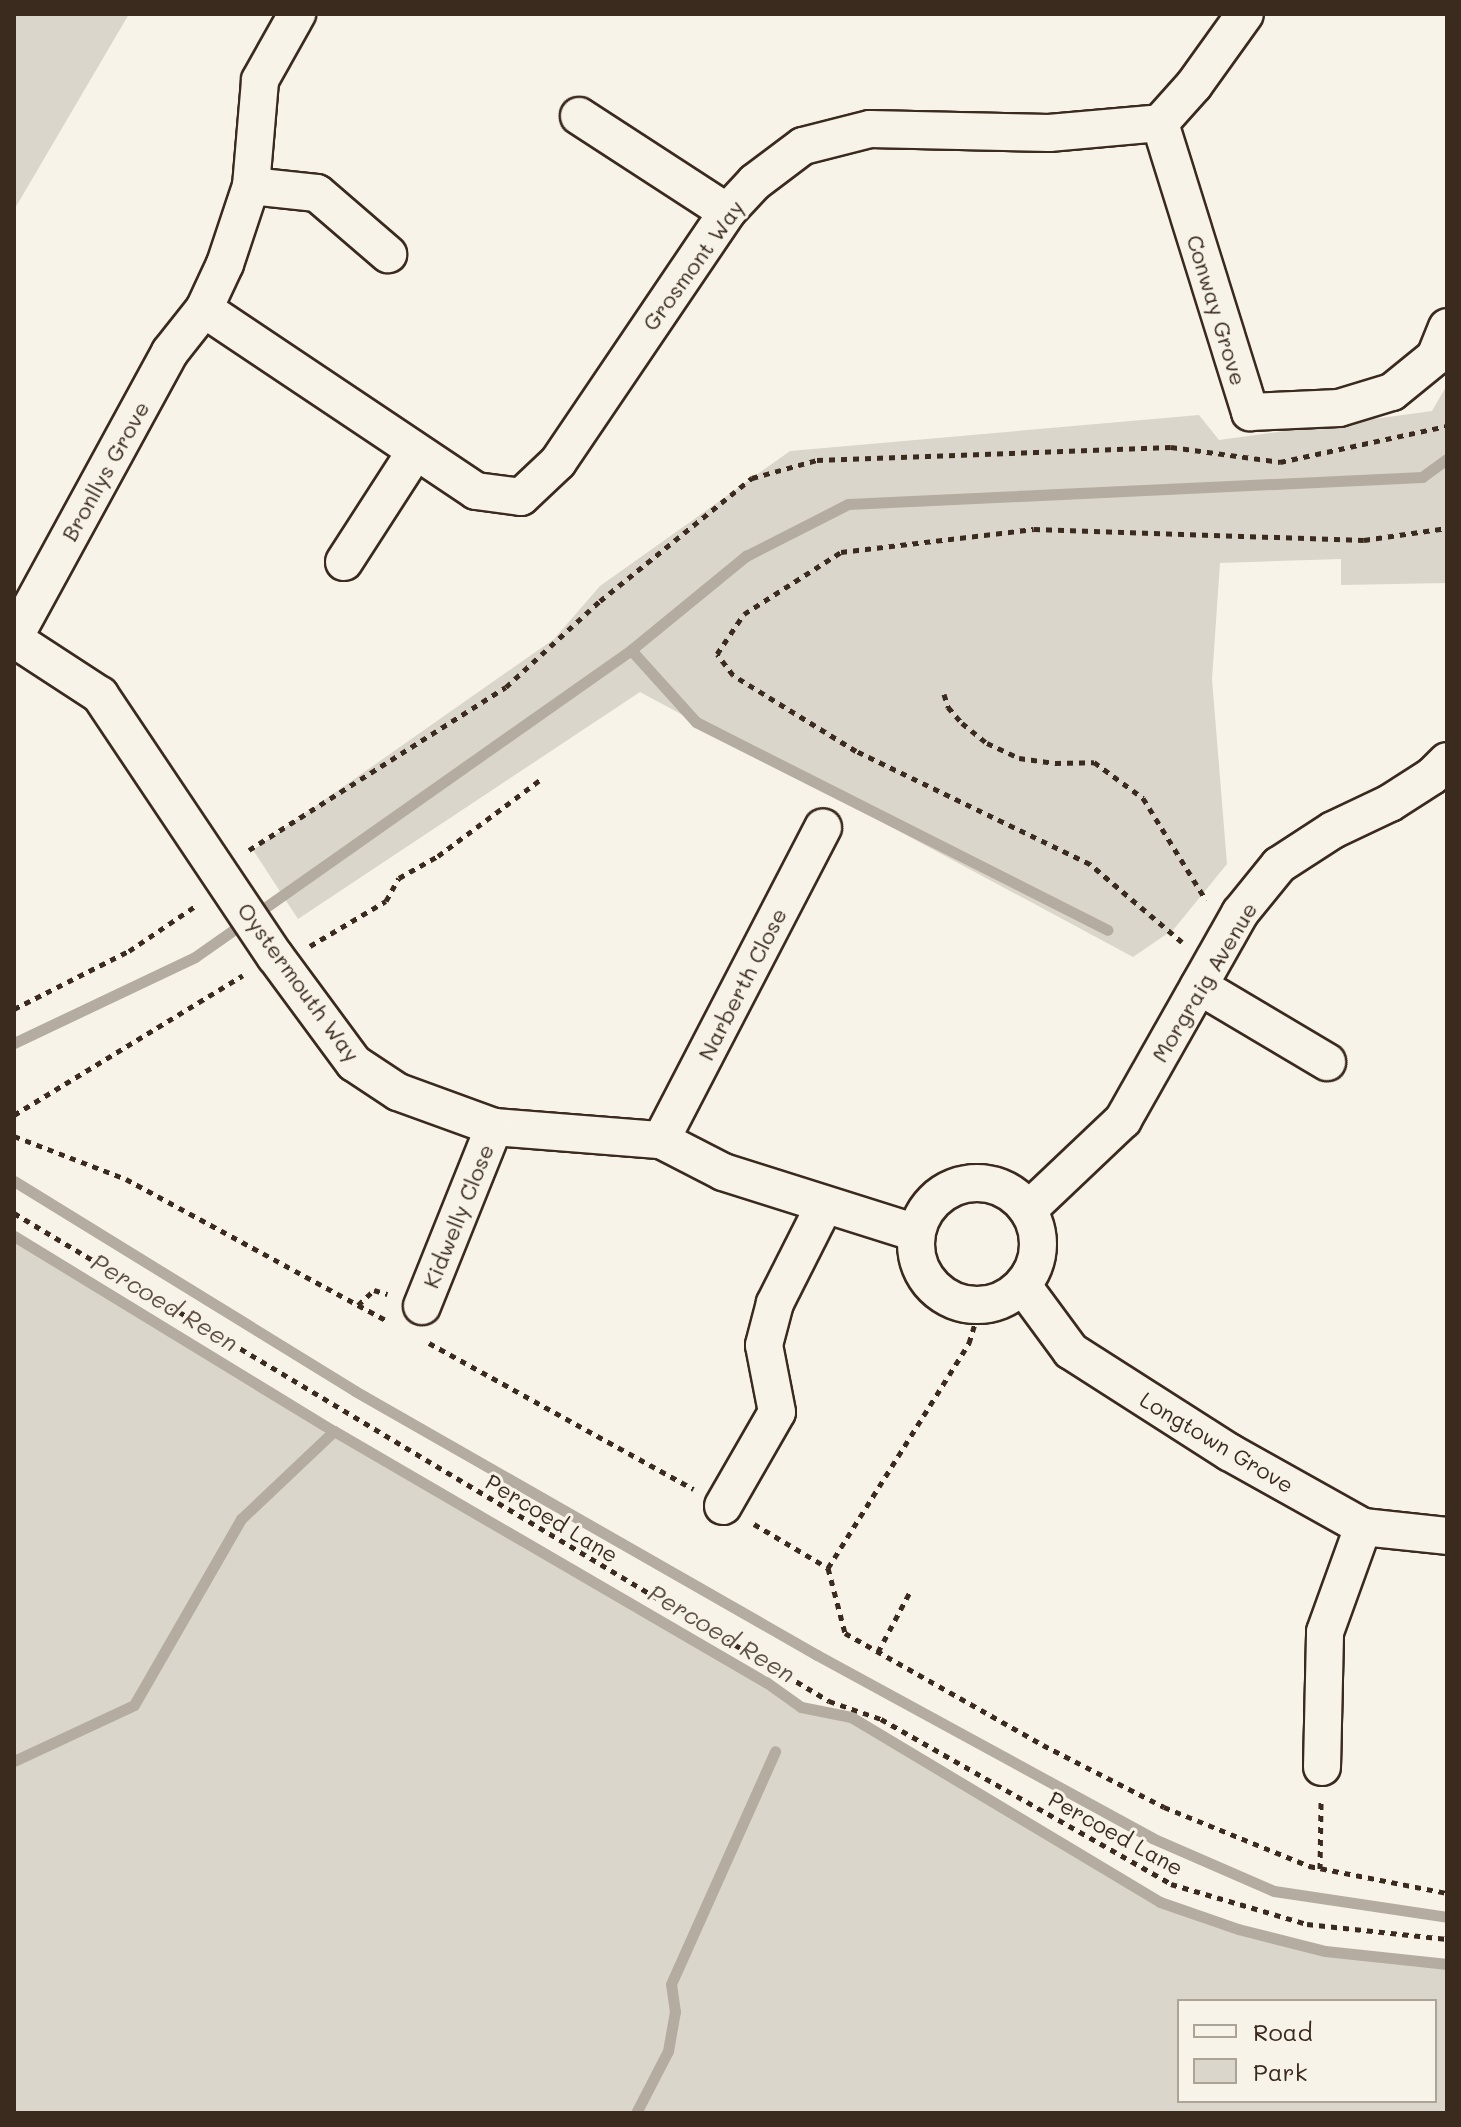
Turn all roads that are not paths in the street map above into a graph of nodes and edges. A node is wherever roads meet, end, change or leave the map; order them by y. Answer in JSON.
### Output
{"nodes":[{"id":1,"x":297,"y":14,"type":"edge"},
{"id":2,"x":1245,"y":14,"type":"edge"},
{"id":3,"x":579,"y":116,"type":"dead end"},
{"id":4,"x":1160,"y":123,"type":"junction"},
{"id":5,"x":251,"y":186,"type":"junction"},
{"id":6,"x":727,"y":212,"type":"junction"},
{"id":7,"x":388,"y":254,"type":"dead end"},
{"id":8,"x":204,"y":309,"type":"junction"},
{"id":9,"x":1447,"y":327,"type":"edge"},
{"id":10,"x":415,"y":452,"type":"junction"},
{"id":11,"x":344,"y":562,"type":"dead end"},
{"id":12,"x":14,"y":639,"type":"edge"},
{"id":13,"x":1447,"y":761,"type":"edge"},
{"id":14,"x":823,"y":828,"type":"dead end"},
{"id":15,"x":1205,"y":976,"type":"junction"},
{"id":16,"x":1327,"y":1062,"type":"dead end"},
{"id":17,"x":494,"y":1127,"type":"junction"},
{"id":18,"x":661,"y":1140,"type":"junction"},
{"id":19,"x":824,"y":1206,"type":"junction"},
{"id":20,"x":1028,"y":1210,"type":"junction"},
{"id":21,"x":916,"y":1233,"type":"junction"},
{"id":22,"x":1023,"y":1286,"type":"junction"},
{"id":23,"x":415,"y":1324,"type":"road end"},
{"id":24,"x":723,"y":1506,"type":"road end"},
{"id":25,"x":1363,"y":1527,"type":"junction"},
{"id":26,"x":1447,"y":1536,"type":"edge"},
{"id":27,"x":1322,"y":1767,"type":"road end"}],
"edges":[{"from":1,"to":5,"type":"street","name":"Bronllys Grove"},
{"from":2,"to":4,"type":"street"},
{"from":3,"to":6,"type":"street"},
{"from":4,"to":6,"type":"street","name":"Grosmont Way"},
{"from":4,"to":9,"type":"street","name":"Conway Grove"},
{"from":5,"to":7,"type":"street"},
{"from":5,"to":8,"type":"street","name":"Bronllys Grove"},
{"from":6,"to":10,"type":"street","name":"Grosmont Way"},
{"from":8,"to":10,"type":"street","name":"Grosmont Way"},
{"from":8,"to":12,"type":"street","name":"Bronllys Grove"},
{"from":10,"to":11,"type":"street"},
{"from":12,"to":17,"type":"street","name":"Oystermouth Way"},
{"from":13,"to":15,"type":"street","name":"Morgraig Avenue"},
{"from":14,"to":18,"type":"street","name":"Narberth Close"},
{"from":15,"to":16,"type":"street"},
{"from":15,"to":20,"type":"street","name":"Morgraig Avenue"},
{"from":17,"to":18,"type":"street","name":"Oystermouth Way"},
{"from":17,"to":23,"type":"street","name":"Kidwelly Close"},
{"from":18,"to":19,"type":"street","name":"Oystermouth Way"},
{"from":19,"to":21,"type":"street","name":"Oystermouth Way"},
{"from":19,"to":24,"type":"street"},
{"from":20,"to":21,"type":"street"},
{"from":20,"to":22,"type":"street"},
{"from":21,"to":22,"type":"street"},
{"from":22,"to":25,"type":"street","name":"Longtown Grove"},
{"from":25,"to":26,"type":"street","name":"Longtown Grove"},
{"from":25,"to":27,"type":"street"}]}
